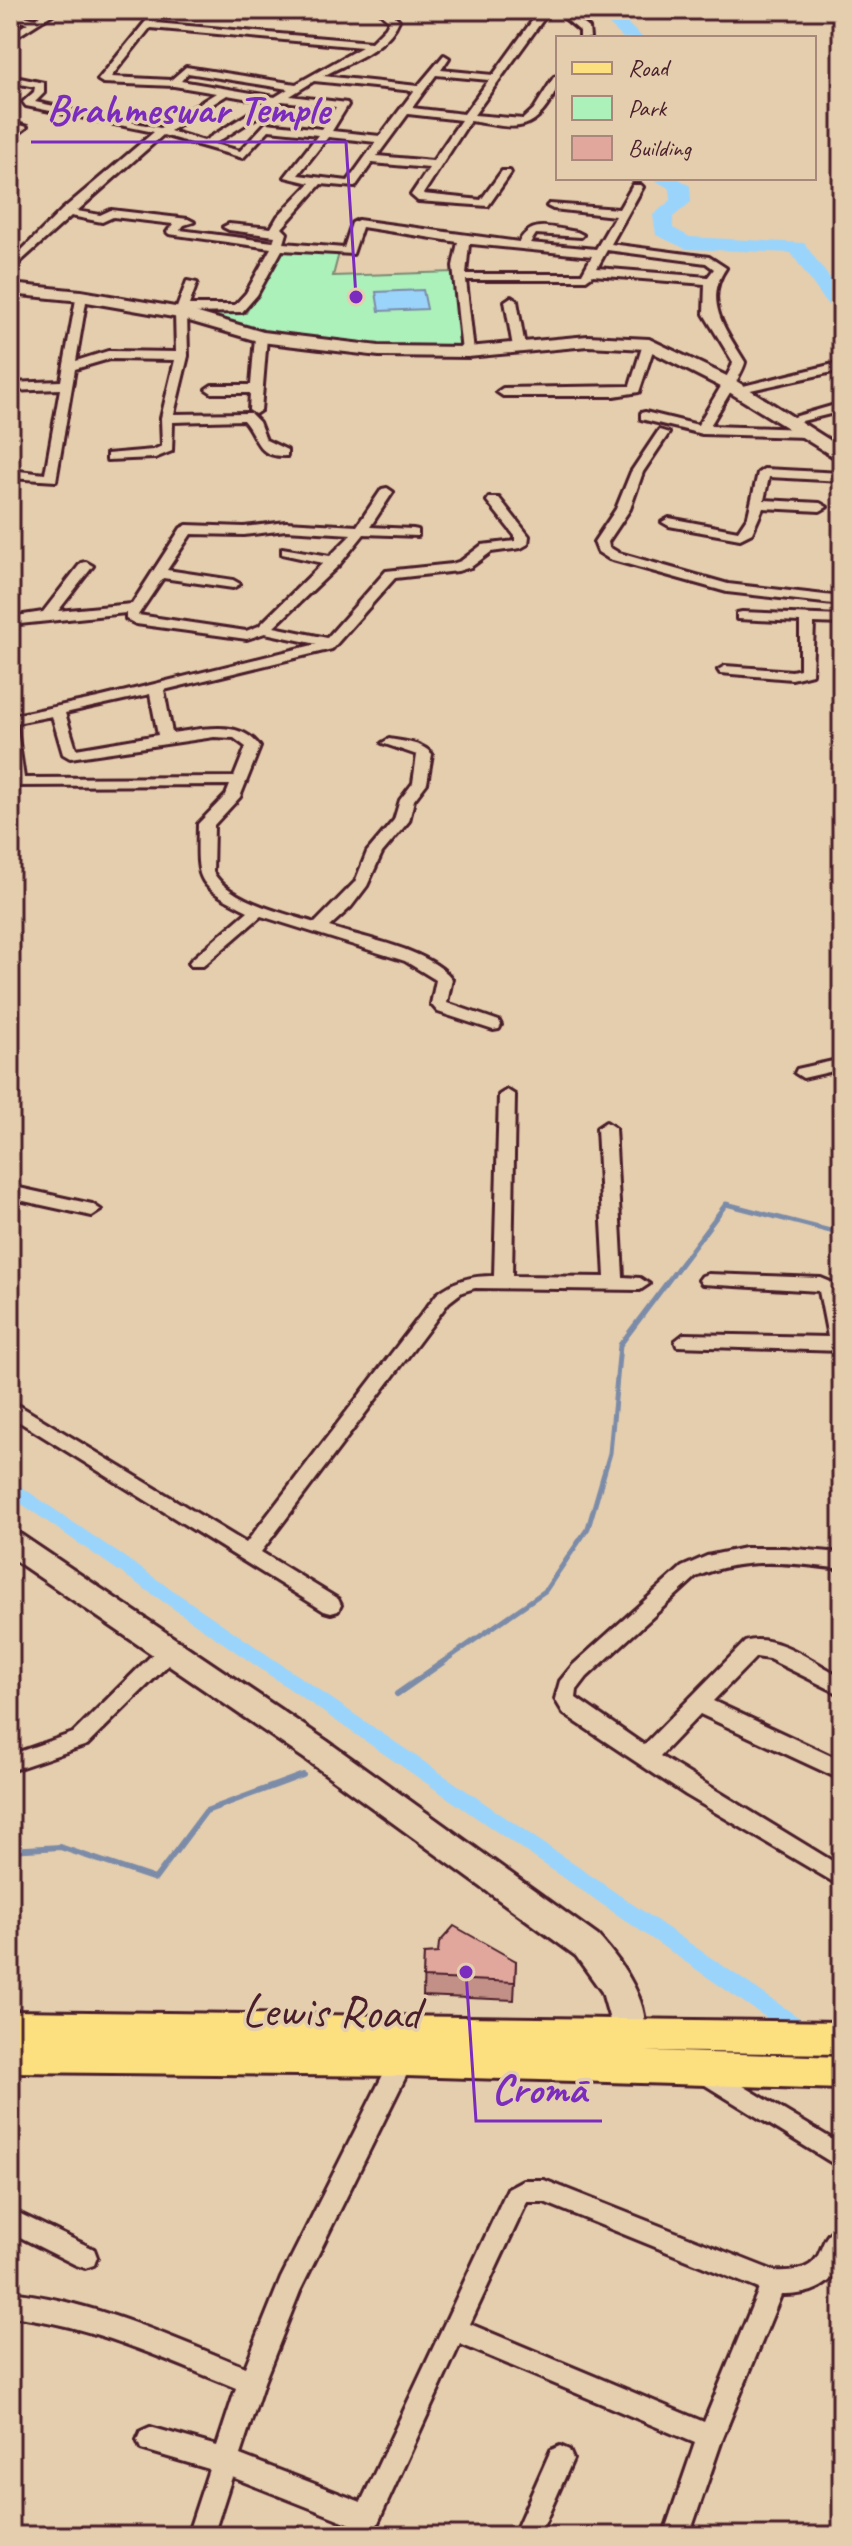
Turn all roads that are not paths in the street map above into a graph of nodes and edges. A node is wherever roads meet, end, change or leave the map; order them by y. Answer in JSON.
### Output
{"nodes":[{"id":1,"x":54,"y":10,"type":"edge"},
{"id":2,"x":160,"y":10,"type":"edge"},
{"id":3,"x":383,"y":10,"type":"edge"},
{"id":4,"x":545,"y":10,"type":"edge"},
{"id":5,"x":560,"y":10,"type":"edge"},
{"id":6,"x":10,"y":15,"type":"edge"},
{"id":7,"x":37,"y":22,"type":"junction"},
{"id":8,"x":148,"y":25,"type":"junction"},
{"id":9,"x":585,"y":36,"type":"edge"},
{"id":10,"x":10,"y":38,"type":"edge"},
{"id":11,"x":373,"y":45,"type":"junction"},
{"id":12,"x":444,"y":58,"type":"dead end"},
{"id":13,"x":434,"y":72,"type":"junction"},
{"id":14,"x":312,"y":78,"type":"junction"},
{"id":15,"x":496,"y":78,"type":"junction"},
{"id":16,"x":10,"y":79,"type":"edge"},
{"id":17,"x":556,"y":82,"type":"edge"},
{"id":18,"x":174,"y":83,"type":"junction"},
{"id":19,"x":297,"y":87,"type":"junction"},
{"id":20,"x":421,"y":89,"type":"junction"},
{"id":21,"x":225,"y":92,"type":"junction"},
{"id":22,"x":278,"y":99,"type":"junction"},
{"id":23,"x":404,"y":110,"type":"junction"},
{"id":24,"x":468,"y":117,"type":"junction"},
{"id":25,"x":10,"y":125,"type":"edge"},
{"id":26,"x":160,"y":132,"type":"junction"},
{"id":27,"x":325,"y":133,"type":"junction"},
{"id":28,"x":10,"y":137,"type":"edge"},
{"id":29,"x":383,"y":140,"type":"junction"},
{"id":30,"x":205,"y":145,"type":"junction"},
{"id":31,"x":369,"y":159,"type":"junction"},
{"id":32,"x":437,"y":165,"type":"junction"},
{"id":33,"x":506,"y":173,"type":"dead end"},
{"id":34,"x":318,"y":181,"type":"junction"},
{"id":35,"x":637,"y":187,"type":"dead end"},
{"id":36,"x":553,"y":206,"type":"dead end"},
{"id":37,"x":66,"y":212,"type":"junction"},
{"id":38,"x":621,"y":213,"type":"junction"},
{"id":39,"x":429,"y":217,"type":"junction"},
{"id":40,"x":577,"y":235,"type":"dead end"},
{"id":41,"x":280,"y":240,"type":"junction"},
{"id":42,"x":464,"y":240,"type":"junction"},
{"id":43,"x":523,"y":245,"type":"junction"},
{"id":44,"x":556,"y":249,"type":"junction"},
{"id":45,"x":600,"y":250,"type":"junction"},
{"id":46,"x":10,"y":268,"type":"edge"},
{"id":47,"x":592,"y":271,"type":"junction"},
{"id":48,"x":461,"y":277,"type":"junction"},
{"id":49,"x":549,"y":279,"type":"junction"},
{"id":50,"x":711,"y":281,"type":"junction"},
{"id":51,"x":191,"y":283,"type":"dead end"},
{"id":52,"x":11,"y":293,"type":"edge"},
{"id":53,"x":81,"y":296,"type":"junction"},
{"id":54,"x":511,"y":301,"type":"dead end"},
{"id":55,"x":182,"y":311,"type":"junction"},
{"id":56,"x":261,"y":337,"type":"junction"},
{"id":57,"x":649,"y":344,"type":"junction"},
{"id":58,"x":519,"y":347,"type":"junction"},
{"id":59,"x":468,"y":352,"type":"junction"},
{"id":60,"x":182,"y":356,"type":"junction"},
{"id":61,"x":842,"y":366,"type":"edge"},
{"id":62,"x":69,"y":367,"type":"junction"},
{"id":63,"x":66,"y":385,"type":"junction"},
{"id":64,"x":732,"y":386,"type":"junction"},
{"id":65,"x":10,"y":387,"type":"edge"},
{"id":66,"x":212,"y":389,"type":"dead end"},
{"id":67,"x":257,"y":389,"type":"junction"},
{"id":68,"x":503,"y":392,"type":"dead end"},
{"id":69,"x":842,"y":407,"type":"edge"},
{"id":70,"x":255,"y":410,"type":"dead end"},
{"id":71,"x":645,"y":416,"type":"dead end"},
{"id":72,"x":167,"y":418,"type":"junction"},
{"id":73,"x":786,"y":421,"type":"junction"},
{"id":74,"x":702,"y":430,"type":"junction"},
{"id":75,"x":663,"y":433,"type":"dead end"},
{"id":76,"x":806,"y":433,"type":"junction"},
{"id":77,"x":282,"y":453,"type":"dead end"},
{"id":78,"x":842,"y":456,"type":"edge"},
{"id":79,"x":112,"y":457,"type":"dead end"},
{"id":80,"x":10,"y":474,"type":"edge"},
{"id":81,"x":842,"y":477,"type":"edge"},
{"id":82,"x":387,"y":492,"type":"dead end"},
{"id":83,"x":494,"y":501,"type":"dead end"},
{"id":84,"x":759,"y":504,"type":"junction"},
{"id":85,"x":820,"y":507,"type":"dead end"},
{"id":86,"x":669,"y":522,"type":"dead end"},
{"id":87,"x":362,"y":529,"type":"junction"},
{"id":88,"x":413,"y":533,"type":"dead end"},
{"id":89,"x":287,"y":551,"type":"dead end"},
{"id":90,"x":335,"y":561,"type":"junction"},
{"id":91,"x":86,"y":566,"type":"dead end"},
{"id":92,"x":159,"y":573,"type":"junction"},
{"id":93,"x":233,"y":584,"type":"dead end"},
{"id":94,"x":842,"y":601,"type":"edge"},
{"id":95,"x":136,"y":608,"type":"junction"},
{"id":96,"x":47,"y":616,"type":"junction"},
{"id":97,"x":742,"y":616,"type":"dead end"},
{"id":98,"x":807,"y":620,"type":"junction"},
{"id":99,"x":842,"y":620,"type":"edge"},
{"id":100,"x":10,"y":621,"type":"edge"},
{"id":101,"x":264,"y":629,"type":"junction"},
{"id":102,"x":331,"y":643,"type":"junction"},
{"id":103,"x":725,"y":670,"type":"dead end"},
{"id":104,"x":156,"y":688,"type":"junction"},
{"id":105,"x":57,"y":710,"type":"junction"},
{"id":106,"x":10,"y":722,"type":"edge"},
{"id":107,"x":166,"y":738,"type":"junction"},
{"id":108,"x":389,"y":743,"type":"dead end"},
{"id":109,"x":239,"y":781,"type":"junction"},
{"id":110,"x":13,"y":782,"type":"edge"},
{"id":111,"x":258,"y":910,"type":"junction"},
{"id":112,"x":317,"y":929,"type":"junction"},
{"id":113,"x":197,"y":963,"type":"dead end"},
{"id":114,"x":493,"y":1025,"type":"dead end"},
{"id":115,"x":842,"y":1064,"type":"edge"},
{"id":116,"x":803,"y":1073,"type":"dead end"},
{"id":117,"x":507,"y":1095,"type":"dead end"},
{"id":118,"x":606,"y":1128,"type":"dead end"},
{"id":119,"x":10,"y":1192,"type":"edge"},
{"id":120,"x":92,"y":1210,"type":"dead end"},
{"id":121,"x":708,"y":1280,"type":"dead end"},
{"id":122,"x":503,"y":1281,"type":"junction"},
{"id":123,"x":614,"y":1284,"type":"junction"},
{"id":124,"x":640,"y":1284,"type":"dead end"},
{"id":125,"x":684,"y":1341,"type":"dead end"},
{"id":126,"x":840,"y":1344,"type":"edge"},
{"id":127,"x":10,"y":1407,"type":"edge"},
{"id":128,"x":10,"y":1542,"type":"edge"},
{"id":129,"x":249,"y":1554,"type":"junction"},
{"id":130,"x":842,"y":1561,"type":"edge"},
{"id":131,"x":331,"y":1605,"type":"dead end"},
{"id":132,"x":170,"y":1650,"type":"junction"},
{"id":133,"x":842,"y":1687,"type":"edge"},
{"id":134,"x":696,"y":1703,"type":"junction"},
{"id":135,"x":646,"y":1756,"type":"junction"},
{"id":136,"x":13,"y":1763,"type":"dead end"},
{"id":137,"x":842,"y":1771,"type":"edge"},
{"id":138,"x":842,"y":1878,"type":"edge"},
{"id":139,"x":10,"y":2027,"type":"edge"},
{"id":140,"x":629,"y":2035,"type":"junction"},
{"id":141,"x":842,"y":2038,"type":"edge"},
{"id":142,"x":97,"y":2042,"type":"junction"},
{"id":143,"x":406,"y":2046,"type":"junction"},
{"id":144,"x":10,"y":2056,"type":"edge"},
{"id":145,"x":702,"y":2071,"type":"junction"},
{"id":146,"x":842,"y":2073,"type":"edge"},
{"id":147,"x":842,"y":2158,"type":"edge"},
{"id":148,"x":10,"y":2220,"type":"edge"},
{"id":149,"x":842,"y":2236,"type":"edge"},
{"id":150,"x":85,"y":2257,"type":"dead end"},
{"id":151,"x":774,"y":2283,"type":"junction"},
{"id":152,"x":10,"y":2304,"type":"edge"},
{"id":153,"x":454,"y":2329,"type":"junction"},
{"id":154,"x":251,"y":2382,"type":"junction"},
{"id":155,"x":710,"y":2437,"type":"junction"},
{"id":156,"x":150,"y":2440,"type":"dead end"},
{"id":157,"x":560,"y":2459,"type":"dead end"},
{"id":158,"x":224,"y":2461,"type":"junction"},
{"id":159,"x":363,"y":2526,"type":"edge"},
{"id":160,"x":200,"y":2536,"type":"edge"},
{"id":161,"x":526,"y":2536,"type":"edge"},
{"id":162,"x":676,"y":2536,"type":"edge"}],
"edges":[{"from":1,"to":7,"type":"street"},
{"from":2,"to":8,"type":"street"},
{"from":3,"to":11,"type":"street"},
{"from":4,"to":15,"type":"street"},
{"from":5,"to":9,"type":"street"},
{"from":6,"to":7,"type":"street"},
{"from":7,"to":10,"type":"street"},
{"from":8,"to":11,"type":"street"},
{"from":8,"to":18,"type":"street"},
{"from":11,"to":14,"type":"street"},
{"from":12,"to":13,"type":"street"},
{"from":13,"to":15,"type":"street"},
{"from":13,"to":20,"type":"street"},
{"from":14,"to":19,"type":"street"},
{"from":14,"to":20,"type":"street"},
{"from":15,"to":24,"type":"street"},
{"from":16,"to":26,"type":"street"},
{"from":17,"to":24,"type":"street"},
{"from":18,"to":19,"type":"street"},
{"from":18,"to":21,"type":"street"},
{"from":19,"to":22,"type":"street"},
{"from":20,"to":23,"type":"street"},
{"from":21,"to":22,"type":"street"},
{"from":21,"to":26,"type":"street"},
{"from":22,"to":27,"type":"street"},
{"from":22,"to":30,"type":"street"},
{"from":23,"to":24,"type":"street"},
{"from":23,"to":29,"type":"street"},
{"from":24,"to":32,"type":"street"},
{"from":25,"to":28,"type":"street"},
{"from":26,"to":30,"type":"street"},
{"from":26,"to":37,"type":"street"},
{"from":27,"to":29,"type":"street"},
{"from":27,"to":30,"type":"street"},
{"from":27,"to":34,"type":"street"},
{"from":29,"to":31,"type":"street"},
{"from":31,"to":32,"type":"street"},
{"from":31,"to":34,"type":"street"},
{"from":32,"to":39,"type":"street"},
{"from":33,"to":39,"type":"street"},
{"from":34,"to":41,"type":"street"},
{"from":35,"to":38,"type":"street"},
{"from":36,"to":38,"type":"street"},
{"from":37,"to":41,"type":"street"},
{"from":37,"to":46,"type":"street"},
{"from":38,"to":45,"type":"street"},
{"from":39,"to":41,"type":"street"},
{"from":39,"to":42,"type":"street"},
{"from":40,"to":43,"type":"street"},
{"from":41,"to":55,"type":"street"},
{"from":42,"to":43,"type":"street"},
{"from":42,"to":48,"type":"street"},
{"from":43,"to":44,"type":"street"},
{"from":44,"to":45,"type":"street"},
{"from":44,"to":49,"type":"street"},
{"from":45,"to":47,"type":"street"},
{"from":45,"to":50,"type":"street"},
{"from":47,"to":49,"type":"street"},
{"from":47,"to":50,"type":"street"},
{"from":48,"to":49,"type":"street"},
{"from":48,"to":59,"type":"street"},
{"from":50,"to":64,"type":"street"},
{"from":51,"to":55,"type":"street"},
{"from":52,"to":53,"type":"street"},
{"from":53,"to":55,"type":"street"},
{"from":53,"to":62,"type":"street"},
{"from":54,"to":58,"type":"street"},
{"from":55,"to":56,"type":"street"},
{"from":55,"to":60,"type":"street"},
{"from":56,"to":59,"type":"street"},
{"from":56,"to":67,"type":"street"},
{"from":57,"to":58,"type":"street"},
{"from":57,"to":64,"type":"street"},
{"from":57,"to":68,"type":"street"},
{"from":58,"to":59,"type":"street"},
{"from":60,"to":62,"type":"street"},
{"from":60,"to":72,"type":"street"},
{"from":61,"to":64,"type":"street"},
{"from":62,"to":63,"type":"street"},
{"from":63,"to":65,"type":"street"},
{"from":63,"to":80,"type":"street"},
{"from":64,"to":73,"type":"street"},
{"from":64,"to":74,"type":"street"},
{"from":66,"to":67,"type":"street"},
{"from":67,"to":70,"type":"street"},
{"from":69,"to":73,"type":"street"},
{"from":71,"to":74,"type":"street"},
{"from":72,"to":77,"type":"street"},
{"from":72,"to":79,"type":"street"},
{"from":73,"to":76,"type":"street"},
{"from":74,"to":76,"type":"street"},
{"from":75,"to":94,"type":"street"},
{"from":76,"to":78,"type":"street"},
{"from":81,"to":84,"type":"street"},
{"from":82,"to":87,"type":"street"},
{"from":83,"to":102,"type":"street"},
{"from":84,"to":85,"type":"street"},
{"from":84,"to":86,"type":"street"},
{"from":87,"to":88,"type":"street"},
{"from":87,"to":90,"type":"street"},
{"from":87,"to":92,"type":"street"},
{"from":89,"to":90,"type":"street"},
{"from":90,"to":101,"type":"street"},
{"from":91,"to":96,"type":"street"},
{"from":92,"to":93,"type":"street"},
{"from":92,"to":95,"type":"street"},
{"from":95,"to":96,"type":"street"},
{"from":95,"to":101,"type":"street"},
{"from":96,"to":100,"type":"street"},
{"from":97,"to":98,"type":"street"},
{"from":98,"to":99,"type":"street"},
{"from":98,"to":103,"type":"street"},
{"from":101,"to":102,"type":"street"},
{"from":102,"to":104,"type":"street"},
{"from":104,"to":105,"type":"street"},
{"from":104,"to":107,"type":"street"},
{"from":105,"to":106,"type":"street"},
{"from":105,"to":107,"type":"street"},
{"from":106,"to":110,"type":"street"},
{"from":107,"to":109,"type":"street"},
{"from":108,"to":112,"type":"street"},
{"from":109,"to":110,"type":"street"},
{"from":109,"to":111,"type":"street"},
{"from":111,"to":112,"type":"street"},
{"from":111,"to":113,"type":"street"},
{"from":112,"to":114,"type":"street"},
{"from":115,"to":116,"type":"street"},
{"from":117,"to":122,"type":"street"},
{"from":118,"to":123,"type":"street"},
{"from":119,"to":120,"type":"street"},
{"from":121,"to":126,"type":"street"},
{"from":122,"to":123,"type":"street"},
{"from":122,"to":129,"type":"street"},
{"from":123,"to":124,"type":"street"},
{"from":125,"to":126,"type":"street"},
{"from":127,"to":129,"type":"street"},
{"from":128,"to":132,"type":"street"},
{"from":129,"to":131,"type":"street"},
{"from":130,"to":135,"type":"street"},
{"from":132,"to":136,"type":"street"},
{"from":132,"to":140,"type":"street"},
{"from":133,"to":134,"type":"street"},
{"from":134,"to":135,"type":"street"},
{"from":134,"to":137,"type":"street"},
{"from":135,"to":138,"type":"street"},
{"from":139,"to":142,"type":"main road","name":"Lewis Road"},
{"from":140,"to":141,"type":"main road","name":"Lewis Road"},
{"from":140,"to":143,"type":"main road","name":"Lewis Road"},
{"from":142,"to":143,"type":"main road","name":"Lewis Road"},
{"from":142,"to":144,"type":"main road","name":"Lewis Road"},
{"from":143,"to":145,"type":"main road","name":"Lewis Road"},
{"from":143,"to":154,"type":"street"},
{"from":145,"to":146,"type":"main road","name":"Lewis Road"},
{"from":145,"to":147,"type":"street"},
{"from":148,"to":150,"type":"street"},
{"from":149,"to":151,"type":"street"},
{"from":151,"to":153,"type":"street"},
{"from":151,"to":155,"type":"street"},
{"from":152,"to":154,"type":"street"},
{"from":153,"to":155,"type":"street"},
{"from":153,"to":159,"type":"street"},
{"from":154,"to":158,"type":"street"},
{"from":155,"to":162,"type":"street"},
{"from":156,"to":158,"type":"street"},
{"from":157,"to":161,"type":"street"},
{"from":158,"to":159,"type":"street"},
{"from":158,"to":160,"type":"street"}]}
